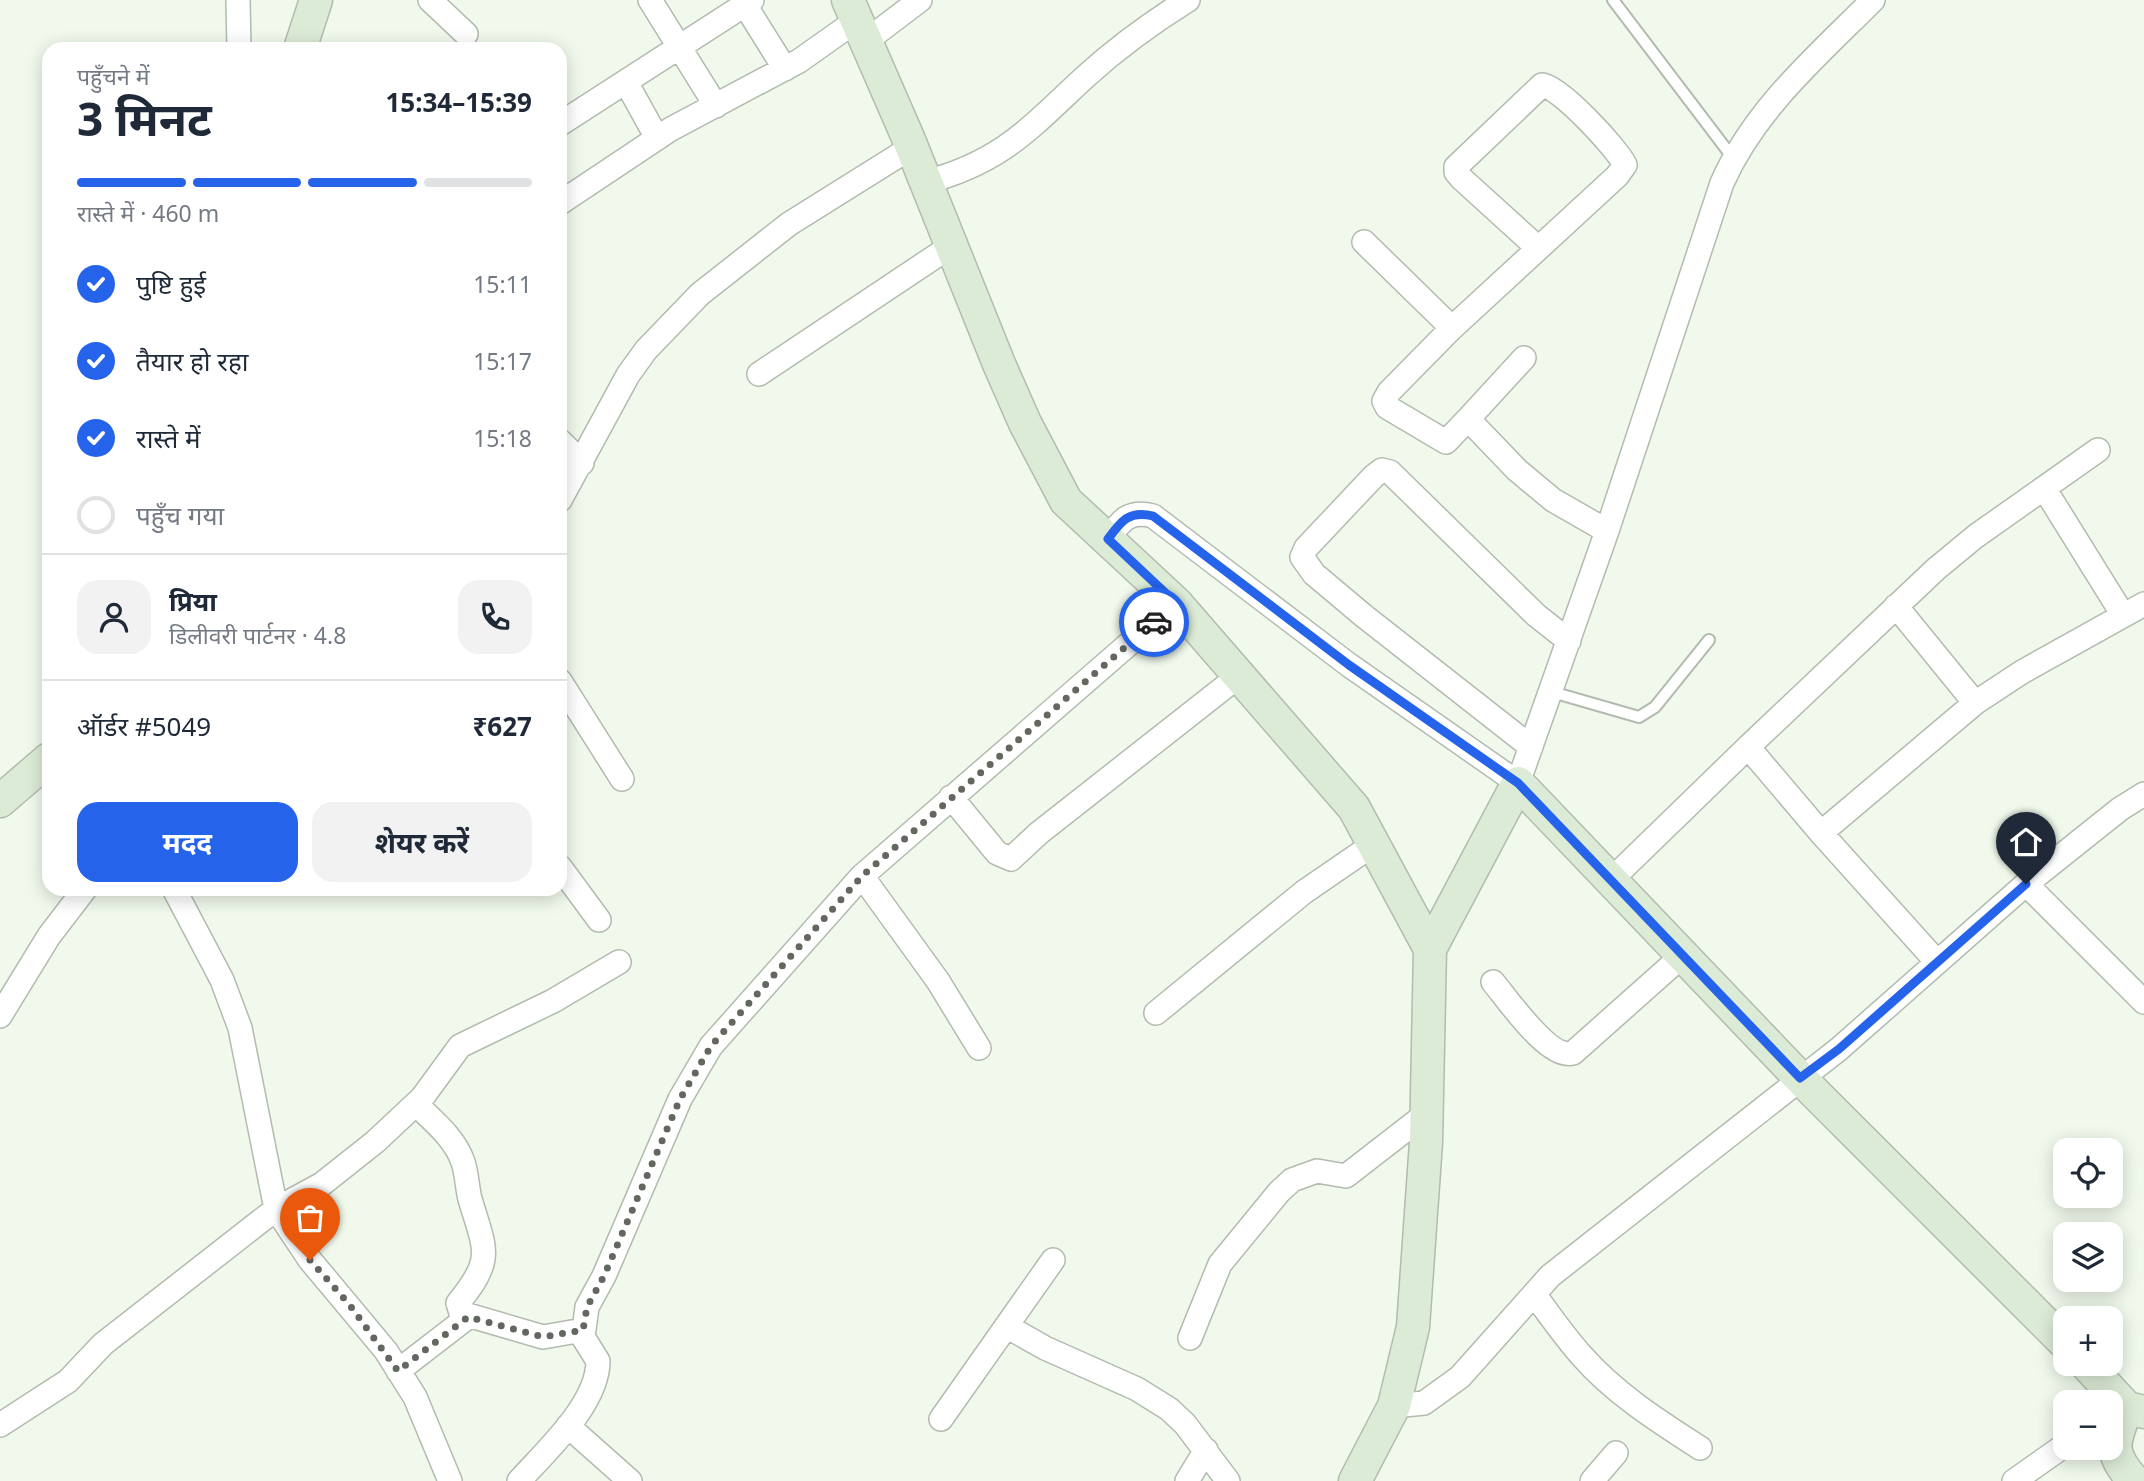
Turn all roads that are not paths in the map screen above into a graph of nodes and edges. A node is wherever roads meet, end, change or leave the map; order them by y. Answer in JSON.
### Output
{"nodes":[{"id":1,"x":238,"y":0,"type":"edge"},
{"id":2,"x":316,"y":0,"type":"edge"},
{"id":3,"x":430,"y":0,"type":"edge"},
{"id":4,"x":650,"y":0,"type":"edge"},
{"id":5,"x":920,"y":0,"type":"edge"},
{"id":6,"x":1188,"y":0,"type":"edge"},
{"id":7,"x":1613,"y":0,"type":"edge"},
{"id":8,"x":1873,"y":0,"type":"edge"},
{"id":9,"x":749,"y":2,"type":"edge"},
{"id":10,"x":857,"y":20,"type":"edge"},
{"id":11,"x":466,"y":34,"type":"dead end"},
{"id":12,"x":239,"y":42,"type":"edge"},
{"id":13,"x":302,"y":42,"type":"edge"},
{"id":14,"x":679,"y":48,"type":"junction"},
{"id":15,"x":785,"y":69,"type":"junction"},
{"id":16,"x":626,"y":82,"type":"junction"},
{"id":17,"x":716,"y":106,"type":"junction"},
{"id":18,"x":567,"y":120,"type":"edge"},
{"id":19,"x":657,"y":138,"type":"junction"},
{"id":20,"x":912,"y":147,"type":"junction"},
{"id":21,"x":1733,"y":158,"type":"junction"},
{"id":22,"x":944,"y":177,"type":"junction"},
{"id":23,"x":567,"y":198,"type":"edge"},
{"id":24,"x":1364,"y":242,"type":"dead end"},
{"id":25,"x":951,"y":246,"type":"junction"},
{"id":26,"x":1538,"y":248,"type":"junction"},
{"id":27,"x":1452,"y":328,"type":"junction"},
{"id":28,"x":1524,"y":358,"type":"dead end"},
{"id":29,"x":759,"y":374,"type":"dead end"},
{"id":30,"x":1468,"y":419,"type":"junction"},
{"id":31,"x":567,"y":448,"type":"edge"},
{"id":32,"x":2098,"y":450,"type":"dead end"},
{"id":33,"x":582,"y":463,"type":"junction"},
{"id":34,"x":567,"y":488,"type":"edge"},
{"id":35,"x":2044,"y":488,"type":"junction"},
{"id":36,"x":1118,"y":527,"type":"junction"},
{"id":37,"x":1607,"y":531,"type":"junction"},
{"id":38,"x":1176,"y":603,"type":"junction"},
{"id":39,"x":2144,"y":604,"type":"edge"},
{"id":40,"x":1896,"y":606,"type":"junction"},
{"id":41,"x":2123,"y":615,"type":"junction"},
{"id":42,"x":1709,"y":640,"type":"dead end"},
{"id":43,"x":1569,"y":641,"type":"junction"},
{"id":44,"x":1240,"y":675,"type":"junction"},
{"id":45,"x":567,"y":692,"type":"edge"},
{"id":46,"x":1552,"y":692,"type":"junction"},
{"id":47,"x":1975,"y":703,"type":"junction"},
{"id":48,"x":1531,"y":747,"type":"junction"},
{"id":49,"x":1748,"y":747,"type":"junction"},
{"id":50,"x":42,"y":765,"type":"edge"},
{"id":51,"x":622,"y":779,"type":"dead end"},
{"id":52,"x":1518,"y":783,"type":"junction"},
{"id":53,"x":951,"y":797,"type":"junction"},
{"id":54,"x":0,"y":801,"type":"edge"},
{"id":55,"x":2139,"y":804,"type":"edge"},
{"id":56,"x":1821,"y":833,"type":"junction"},
{"id":57,"x":1374,"y":844,"type":"junction"},
{"id":58,"x":862,"y":876,"type":"junction"},
{"id":59,"x":567,"y":877,"type":"edge"},
{"id":60,"x":1610,"y":881,"type":"junction"},
{"id":61,"x":2026,"y":884,"type":"junction"},
{"id":62,"x":80,"y":896,"type":"edge"},
{"id":63,"x":178,"y":896,"type":"edge"},
{"id":64,"x":599,"y":920,"type":"dead end"},
{"id":65,"x":1430,"y":949,"type":"junction"},
{"id":66,"x":1682,"y":956,"type":"junction"},
{"id":67,"x":619,"y":961,"type":"dead end"},
{"id":68,"x":1937,"y":962,"type":"junction"},
{"id":69,"x":1493,"y":982,"type":"dead end"},
{"id":70,"x":2144,"y":1002,"type":"edge"},
{"id":71,"x":1156,"y":1013,"type":"dead end"},
{"id":72,"x":0,"y":1016,"type":"edge"},
{"id":73,"x":979,"y":1048,"type":"dead end"},
{"id":74,"x":1800,"y":1078,"type":"junction"},
{"id":75,"x":416,"y":1104,"type":"junction"},
{"id":76,"x":1426,"y":1114,"type":"junction"},
{"id":77,"x":276,"y":1209,"type":"junction"},
{"id":78,"x":1053,"y":1259,"type":"dead end"},
{"id":79,"x":1534,"y":1294,"type":"junction"},
{"id":80,"x":468,"y":1317,"type":"junction"},
{"id":81,"x":1008,"y":1327,"type":"junction"},
{"id":82,"x":583,"y":1330,"type":"junction"},
{"id":83,"x":2053,"y":1331,"type":"edge"},
{"id":84,"x":1190,"y":1338,"type":"dead end"},
{"id":85,"x":398,"y":1371,"type":"junction"},
{"id":86,"x":2095,"y":1376,"type":"edge"},
{"id":87,"x":1394,"y":1406,"type":"junction"},
{"id":88,"x":940,"y":1419,"type":"dead end"},
{"id":89,"x":2128,"y":1419,"type":"edge"},
{"id":90,"x":0,"y":1425,"type":"edge"},
{"id":91,"x":568,"y":1426,"type":"junction"},
{"id":92,"x":1700,"y":1448,"type":"dead end"},
{"id":93,"x":1206,"y":1450,"type":"junction"},
{"id":94,"x":1616,"y":1453,"type":"dead end"},
{"id":95,"x":2053,"y":1453,"type":"edge"},
{"id":96,"x":450,"y":1481,"type":"edge"},
{"id":97,"x":519,"y":1481,"type":"edge"},
{"id":98,"x":630,"y":1481,"type":"edge"},
{"id":99,"x":1187,"y":1481,"type":"edge"},
{"id":100,"x":1228,"y":1481,"type":"edge"},
{"id":101,"x":1355,"y":1481,"type":"edge"},
{"id":102,"x":1592,"y":1481,"type":"edge"},
{"id":103,"x":2014,"y":1481,"type":"edge"},
{"id":104,"x":2134,"y":1481,"type":"edge"}],
"edges":[{"from":1,"to":12,"type":"street"},
{"from":2,"to":13,"type":"street"},
{"from":3,"to":11,"type":"street"},
{"from":4,"to":14,"type":"street"},
{"from":5,"to":10,"type":"street"},
{"from":6,"to":22,"type":"street"},
{"from":7,"to":21,"type":"lane"},
{"from":8,"to":21,"type":"street"},
{"from":9,"to":14,"type":"street"},
{"from":9,"to":15,"type":"street"},
{"from":10,"to":15,"type":"street"},
{"from":10,"to":20,"type":"street"},
{"from":14,"to":16,"type":"street"},
{"from":14,"to":17,"type":"street"},
{"from":15,"to":17,"type":"street"},
{"from":16,"to":18,"type":"street"},
{"from":16,"to":19,"type":"street"},
{"from":17,"to":19,"type":"street"},
{"from":19,"to":23,"type":"street"},
{"from":20,"to":22,"type":"street"},
{"from":20,"to":33,"type":"street"},
{"from":21,"to":37,"type":"street"},
{"from":22,"to":25,"type":"street"},
{"from":24,"to":27,"type":"street"},
{"from":25,"to":29,"type":"street"},
{"from":25,"to":36,"type":"street"},
{"from":26,"to":26,"type":"street"},
{"from":26,"to":27,"type":"street"},
{"from":27,"to":30,"type":"street"},
{"from":28,"to":30,"type":"street"},
{"from":30,"to":37,"type":"street"},
{"from":31,"to":33,"type":"street"},
{"from":32,"to":35,"type":"street"},
{"from":33,"to":34,"type":"street"},
{"from":35,"to":40,"type":"street"},
{"from":35,"to":41,"type":"street"},
{"from":36,"to":38,"type":"street"},
{"from":36,"to":52,"type":"street"},
{"from":37,"to":43,"type":"street"},
{"from":38,"to":44,"type":"street"},
{"from":38,"to":53,"type":"street"},
{"from":39,"to":41,"type":"street"},
{"from":40,"to":47,"type":"street"},
{"from":40,"to":49,"type":"street"},
{"from":41,"to":47,"type":"street"},
{"from":42,"to":46,"type":"lane"},
{"from":43,"to":46,"type":"street"},
{"from":43,"to":48,"type":"street"},
{"from":44,"to":53,"type":"street"},
{"from":44,"to":57,"type":"street"},
{"from":45,"to":51,"type":"street"},
{"from":46,"to":48,"type":"street"},
{"from":47,"to":56,"type":"street"},
{"from":48,"to":52,"type":"street"},
{"from":49,"to":56,"type":"street"},
{"from":49,"to":60,"type":"street"},
{"from":50,"to":54,"type":"street"},
{"from":52,"to":60,"type":"street"},
{"from":52,"to":65,"type":"street"},
{"from":53,"to":58,"type":"street"},
{"from":55,"to":61,"type":"street"},
{"from":56,"to":68,"type":"street"},
{"from":57,"to":65,"type":"street"},
{"from":57,"to":71,"type":"street"},
{"from":58,"to":73,"type":"street"},
{"from":58,"to":82,"type":"street"},
{"from":59,"to":64,"type":"street"},
{"from":60,"to":66,"type":"street"},
{"from":61,"to":68,"type":"street"},
{"from":61,"to":70,"type":"street"},
{"from":62,"to":72,"type":"street"},
{"from":63,"to":77,"type":"street"},
{"from":65,"to":76,"type":"street"},
{"from":66,"to":69,"type":"street"},
{"from":66,"to":74,"type":"street"},
{"from":67,"to":75,"type":"street"},
{"from":68,"to":74,"type":"street"},
{"from":74,"to":79,"type":"street"},
{"from":74,"to":83,"type":"street"},
{"from":75,"to":77,"type":"street"},
{"from":75,"to":80,"type":"street"},
{"from":76,"to":84,"type":"street"},
{"from":76,"to":87,"type":"street"},
{"from":77,"to":85,"type":"street"},
{"from":77,"to":90,"type":"street"},
{"from":78,"to":81,"type":"street"},
{"from":79,"to":87,"type":"street"},
{"from":79,"to":92,"type":"street"},
{"from":80,"to":82,"type":"street"},
{"from":80,"to":85,"type":"street"},
{"from":81,"to":88,"type":"street"},
{"from":81,"to":93,"type":"street"},
{"from":82,"to":91,"type":"street"},
{"from":85,"to":96,"type":"street"},
{"from":86,"to":89,"type":"street"},
{"from":87,"to":101,"type":"street"},
{"from":89,"to":104,"type":"street"},
{"from":91,"to":97,"type":"street"},
{"from":91,"to":98,"type":"street"},
{"from":93,"to":99,"type":"street"},
{"from":93,"to":100,"type":"street"},
{"from":94,"to":102,"type":"street"},
{"from":95,"to":103,"type":"street"}]}
